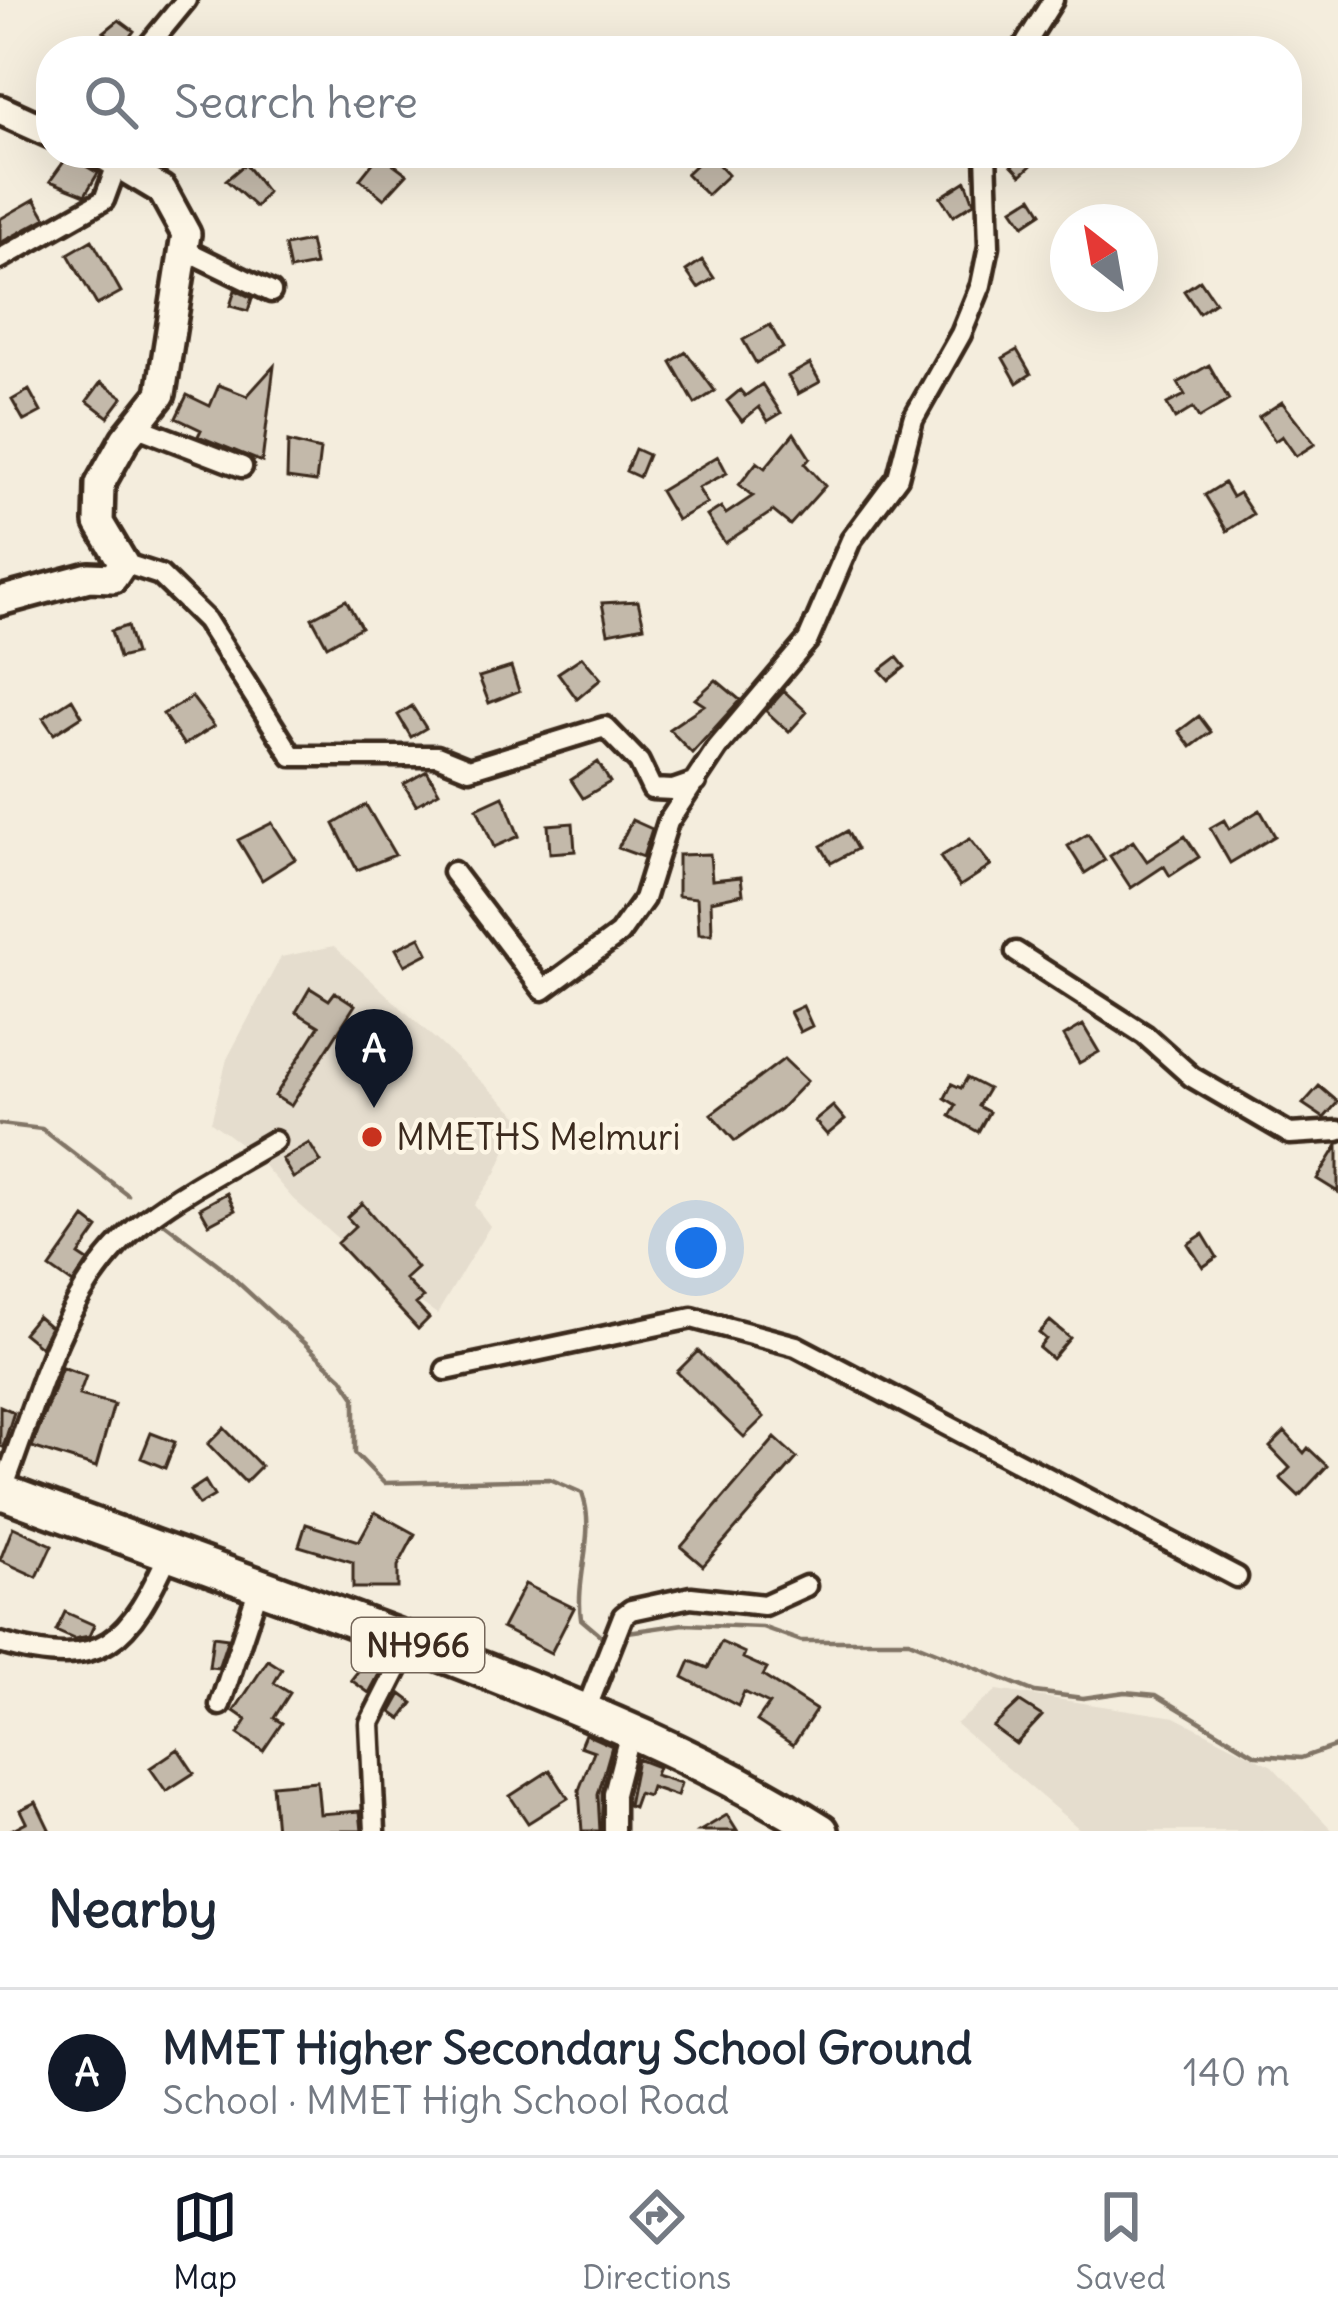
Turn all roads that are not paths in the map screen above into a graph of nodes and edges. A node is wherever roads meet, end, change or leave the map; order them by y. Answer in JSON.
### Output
{"nodes":[{"id":1,"x":186,"y":0,"type":"edge"},
{"id":2,"x":1053,"y":0,"type":"edge"},
{"id":3,"x":156,"y":36,"type":"edge"},
{"id":4,"x":1030,"y":36,"type":"edge"},
{"id":5,"x":0,"y":110,"type":"edge"},
{"id":6,"x":36,"y":126,"type":"edge"},
{"id":7,"x":108,"y":168,"type":"edge"},
{"id":8,"x":126,"y":168,"type":"edge"},
{"id":9,"x":986,"y":168,"type":"edge"},
{"id":10,"x":185,"y":250,"type":"junction"},
{"id":11,"x":0,"y":259,"type":"edge"},
{"id":12,"x":272,"y":292,"type":"dead end"},
{"id":13,"x":135,"y":425,"type":"junction"},
{"id":14,"x":242,"y":467,"type":"dead end"},
{"id":15,"x":123,"y":563,"type":"junction"},
{"id":16,"x":0,"y":601,"type":"edge"},
{"id":17,"x":696,"y":782,"type":"junction"},
{"id":18,"x":453,"y":872,"type":"dead end"},
{"id":19,"x":1016,"y":952,"type":"dead end"},
{"id":20,"x":1338,"y":1131,"type":"edge"},
{"id":21,"x":274,"y":1141,"type":"dead end"},
{"id":22,"x":446,"y":1370,"type":"dead end"},
{"id":23,"x":1,"y":1491,"type":"edge"},
{"id":24,"x":170,"y":1551,"type":"junction"},
{"id":25,"x":1237,"y":1577,"type":"dead end"},
{"id":26,"x":260,"y":1584,"type":"junction"},
{"id":27,"x":806,"y":1586,"type":"dead end"},
{"id":28,"x":411,"y":1642,"type":"junction"},
{"id":29,"x":0,"y":1643,"type":"edge"},
{"id":30,"x":590,"y":1701,"type":"junction"},
{"id":31,"x":220,"y":1705,"type":"dead end"},
{"id":32,"x":631,"y":1728,"type":"junction"},
{"id":33,"x":375,"y":1831,"type":"edge"},
{"id":34,"x":614,"y":1831,"type":"edge"},
{"id":35,"x":821,"y":1831,"type":"edge"}],
"edges":[{"from":1,"to":3,"type":"street"},
{"from":2,"to":4,"type":"street"},
{"from":5,"to":6,"type":"street"},
{"from":7,"to":11,"type":"street"},
{"from":8,"to":10,"type":"street"},
{"from":9,"to":17,"type":"street"},
{"from":10,"to":12,"type":"street"},
{"from":10,"to":13,"type":"street"},
{"from":13,"to":14,"type":"street"},
{"from":13,"to":15,"type":"street"},
{"from":15,"to":16,"type":"street"},
{"from":15,"to":17,"type":"street"},
{"from":17,"to":18,"type":"street"},
{"from":19,"to":20,"type":"street"},
{"from":21,"to":23,"type":"street"},
{"from":22,"to":25,"type":"street"},
{"from":23,"to":24,"type":"highway","number":"NH966"},
{"from":24,"to":26,"type":"highway","number":"NH966"},
{"from":24,"to":29,"type":"street"},
{"from":26,"to":28,"type":"highway","number":"NH966"},
{"from":26,"to":31,"type":"street"},
{"from":27,"to":30,"type":"street"},
{"from":28,"to":30,"type":"highway","number":"NH966"},
{"from":28,"to":33,"type":"street"},
{"from":30,"to":32,"type":"highway","number":"NH966"},
{"from":32,"to":34,"type":"street"},
{"from":32,"to":35,"type":"highway","number":"NH966"}]}
